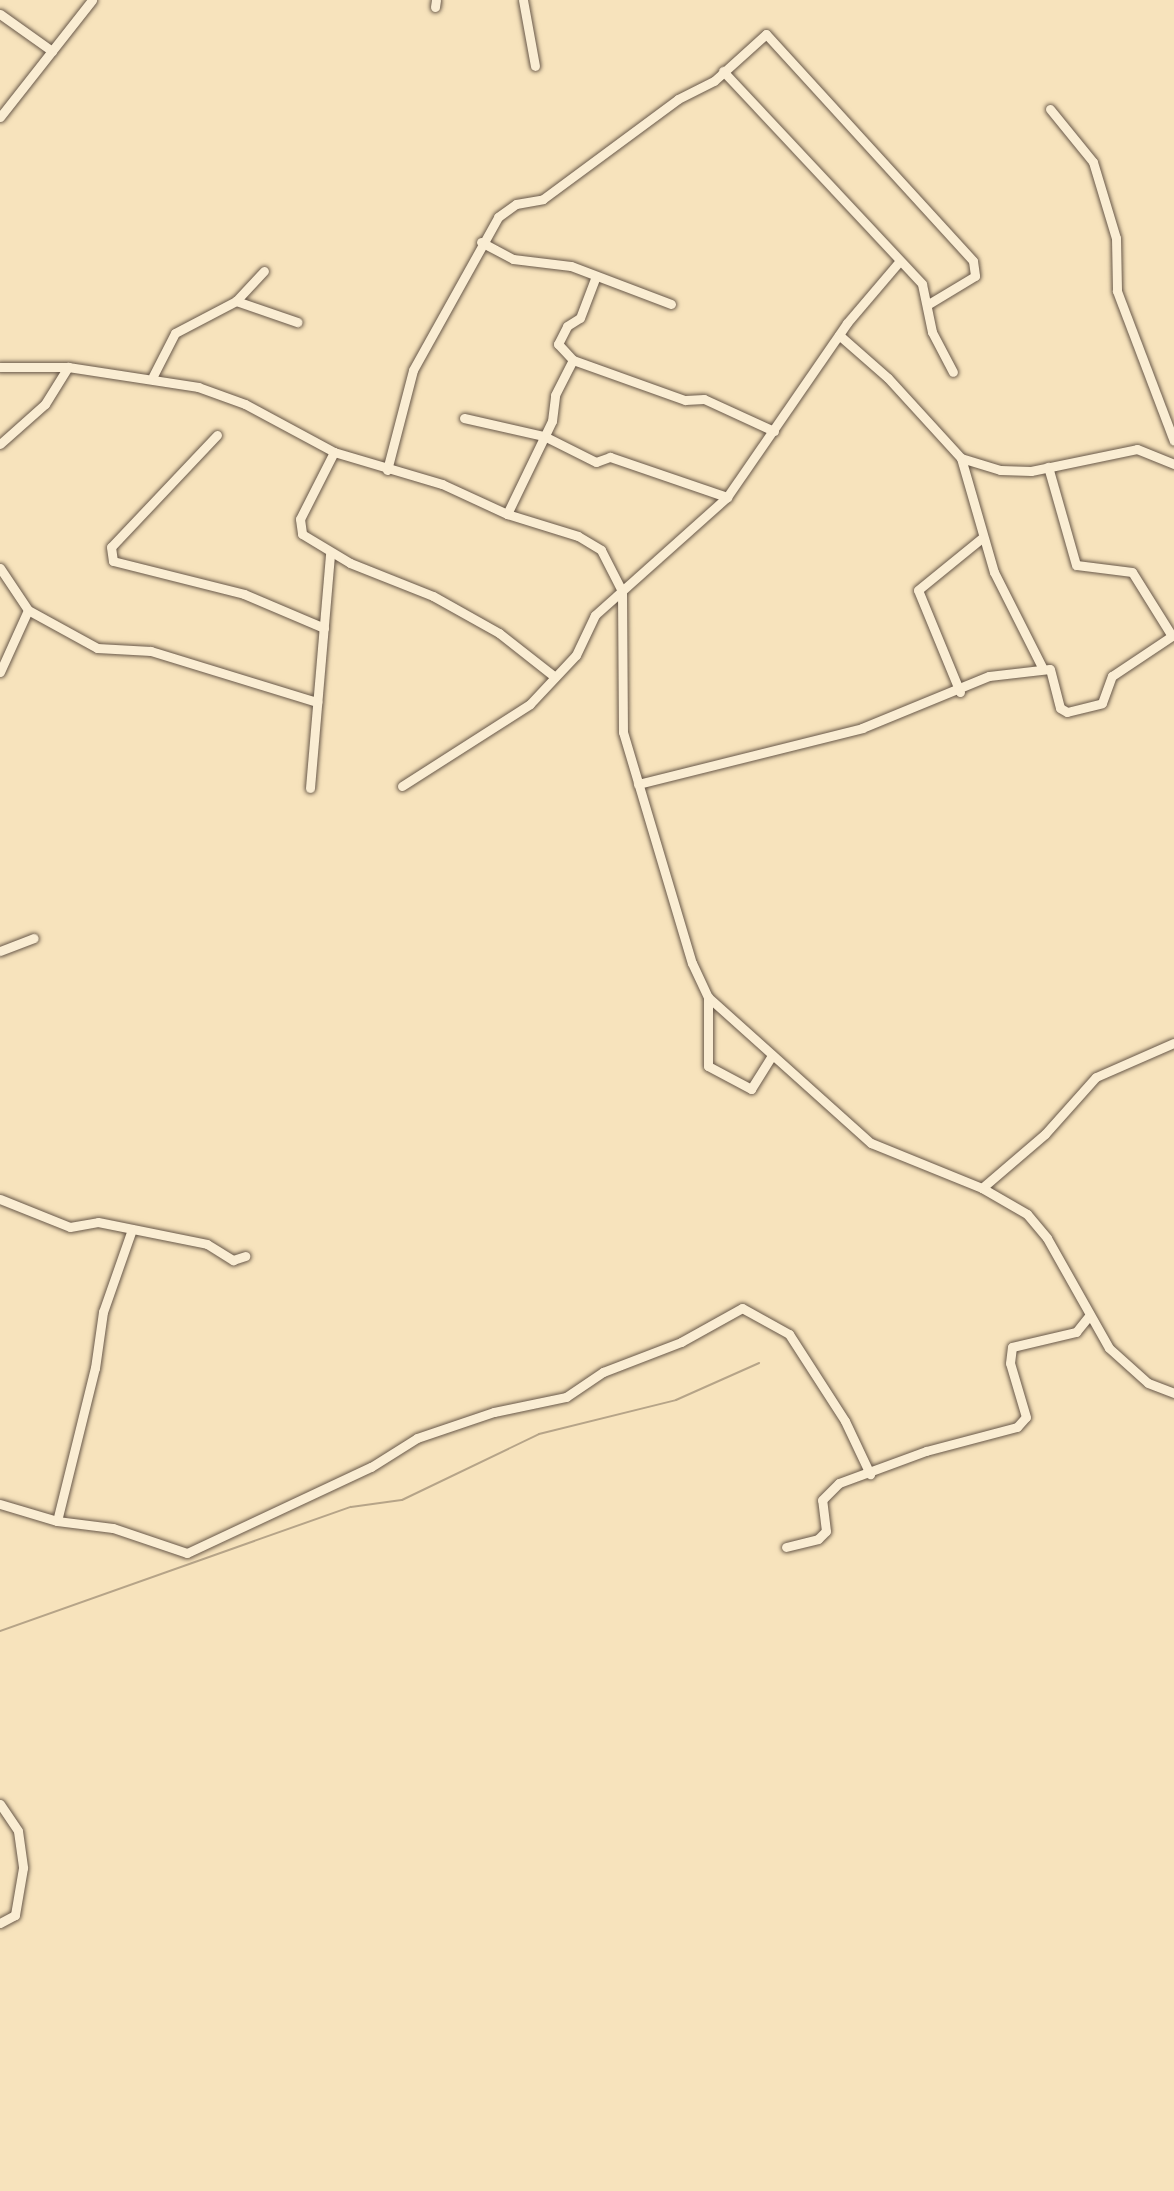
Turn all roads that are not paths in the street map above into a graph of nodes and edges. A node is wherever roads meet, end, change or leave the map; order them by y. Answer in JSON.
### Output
{"nodes":[{"id":1,"x":92,"y":0,"type":"edge"},
{"id":2,"x":523,"y":0,"type":"edge"},
{"id":3,"x":0,"y":14,"type":"edge"},
{"id":4,"x":52,"y":51,"type":"junction"},
{"id":5,"x":535,"y":66,"type":"dead end"},
{"id":6,"x":723,"y":71,"type":"junction"},
{"id":7,"x":1050,"y":109,"type":"dead end"},
{"id":8,"x":0,"y":117,"type":"edge"},
{"id":9,"x":482,"y":242,"type":"junction"},
{"id":10,"x":898,"y":263,"type":"junction"},
{"id":11,"x":264,"y":271,"type":"dead end"},
{"id":12,"x":596,"y":276,"type":"junction"},
{"id":13,"x":237,"y":302,"type":"junction"},
{"id":14,"x":671,"y":304,"type":"dead end"},
{"id":15,"x":927,"y":305,"type":"junction"},
{"id":16,"x":297,"y":322,"type":"dead end"},
{"id":17,"x":839,"y":335,"type":"junction"},
{"id":18,"x":573,"y":360,"type":"junction"},
{"id":19,"x":0,"y":367,"type":"edge"},
{"id":20,"x":68,"y":367,"type":"junction"},
{"id":21,"x":953,"y":372,"type":"dead end"},
{"id":22,"x":153,"y":376,"type":"junction"},
{"id":23,"x":464,"y":418,"type":"dead end"},
{"id":24,"x":774,"y":430,"type":"junction"},
{"id":25,"x":217,"y":435,"type":"dead end"},
{"id":26,"x":544,"y":436,"type":"junction"},
{"id":27,"x":1174,"y":441,"type":"edge"},
{"id":28,"x":0,"y":444,"type":"edge"},
{"id":29,"x":334,"y":452,"type":"junction"},
{"id":30,"x":962,"y":458,"type":"junction"},
{"id":31,"x":1174,"y":464,"type":"edge"},
{"id":32,"x":1048,"y":467,"type":"junction"},
{"id":33,"x":387,"y":470,"type":"junction"},
{"id":34,"x":727,"y":497,"type":"junction"},
{"id":35,"x":507,"y":513,"type":"junction"},
{"id":36,"x":983,"y":537,"type":"junction"},
{"id":37,"x":330,"y":553,"type":"junction"},
{"id":38,"x":0,"y":568,"type":"edge"},
{"id":39,"x":622,"y":591,"type":"junction"},
{"id":40,"x":28,"y":610,"type":"junction"},
{"id":41,"x":324,"y":628,"type":"junction"},
{"id":42,"x":1042,"y":667,"type":"junction"},
{"id":43,"x":0,"y":672,"type":"edge"},
{"id":44,"x":555,"y":677,"type":"junction"},
{"id":45,"x":960,"y":692,"type":"junction"},
{"id":46,"x":317,"y":702,"type":"junction"},
{"id":47,"x":638,"y":784,"type":"junction"},
{"id":48,"x":402,"y":786,"type":"dead end"},
{"id":49,"x":310,"y":788,"type":"dead end"},
{"id":50,"x":34,"y":938,"type":"dead end"},
{"id":51,"x":0,"y":951,"type":"edge"},
{"id":52,"x":708,"y":997,"type":"junction"},
{"id":53,"x":1174,"y":1042,"type":"edge"},
{"id":54,"x":772,"y":1055,"type":"junction"},
{"id":55,"x":982,"y":1188,"type":"junction"},
{"id":56,"x":0,"y":1199,"type":"edge"},
{"id":57,"x":132,"y":1229,"type":"junction"},
{"id":58,"x":245,"y":1256,"type":"dead end"},
{"id":59,"x":1089,"y":1316,"type":"junction"},
{"id":60,"x":1174,"y":1393,"type":"edge"},
{"id":61,"x":870,"y":1474,"type":"junction"},
{"id":62,"x":0,"y":1504,"type":"edge"},
{"id":63,"x":57,"y":1521,"type":"junction"},
{"id":64,"x":786,"y":1547,"type":"dead end"},
{"id":65,"x":0,"y":1804,"type":"edge"},
{"id":66,"x":0,"y":1923,"type":"edge"}],
"edges":[{"from":1,"to":4,"type":"street"},
{"from":2,"to":5,"type":"street"},
{"from":3,"to":4,"type":"street"},
{"from":4,"to":8,"type":"street"},
{"from":6,"to":9,"type":"street"},
{"from":6,"to":10,"type":"street"},
{"from":6,"to":15,"type":"street"},
{"from":7,"to":27,"type":"street"},
{"from":9,"to":12,"type":"street"},
{"from":9,"to":33,"type":"street"},
{"from":10,"to":15,"type":"street"},
{"from":10,"to":17,"type":"street"},
{"from":11,"to":13,"type":"street"},
{"from":12,"to":14,"type":"street"},
{"from":12,"to":18,"type":"street"},
{"from":13,"to":16,"type":"street"},
{"from":13,"to":22,"type":"street"},
{"from":15,"to":21,"type":"street"},
{"from":17,"to":24,"type":"street"},
{"from":17,"to":30,"type":"street"},
{"from":18,"to":24,"type":"street"},
{"from":18,"to":26,"type":"street"},
{"from":19,"to":20,"type":"street"},
{"from":20,"to":22,"type":"street"},
{"from":20,"to":28,"type":"street"},
{"from":22,"to":29,"type":"street"},
{"from":23,"to":26,"type":"street"},
{"from":24,"to":34,"type":"street"},
{"from":25,"to":41,"type":"street"},
{"from":26,"to":34,"type":"street"},
{"from":26,"to":35,"type":"street"},
{"from":29,"to":33,"type":"street"},
{"from":29,"to":37,"type":"street"},
{"from":30,"to":32,"type":"street"},
{"from":30,"to":36,"type":"street"},
{"from":31,"to":32,"type":"street"},
{"from":32,"to":42,"type":"street"},
{"from":33,"to":35,"type":"street"},
{"from":34,"to":39,"type":"street"},
{"from":35,"to":39,"type":"street"},
{"from":36,"to":42,"type":"street"},
{"from":36,"to":45,"type":"street"},
{"from":37,"to":41,"type":"street"},
{"from":37,"to":44,"type":"street"},
{"from":38,"to":40,"type":"street"},
{"from":39,"to":44,"type":"street"},
{"from":39,"to":47,"type":"street"},
{"from":40,"to":43,"type":"street"},
{"from":40,"to":46,"type":"street"},
{"from":41,"to":46,"type":"street"},
{"from":42,"to":45,"type":"street"},
{"from":44,"to":48,"type":"street"},
{"from":45,"to":47,"type":"street"},
{"from":46,"to":49,"type":"street"},
{"from":47,"to":52,"type":"street"},
{"from":50,"to":51,"type":"street"},
{"from":52,"to":54,"type":"street"},
{"from":52,"to":54,"type":"street"},
{"from":53,"to":55,"type":"street"},
{"from":54,"to":55,"type":"street"},
{"from":55,"to":59,"type":"street"},
{"from":56,"to":57,"type":"street"},
{"from":57,"to":58,"type":"street"},
{"from":57,"to":63,"type":"street"},
{"from":59,"to":60,"type":"street"},
{"from":59,"to":61,"type":"street"},
{"from":61,"to":63,"type":"street"},
{"from":61,"to":64,"type":"street"},
{"from":62,"to":63,"type":"street"},
{"from":65,"to":66,"type":"street"}]}
